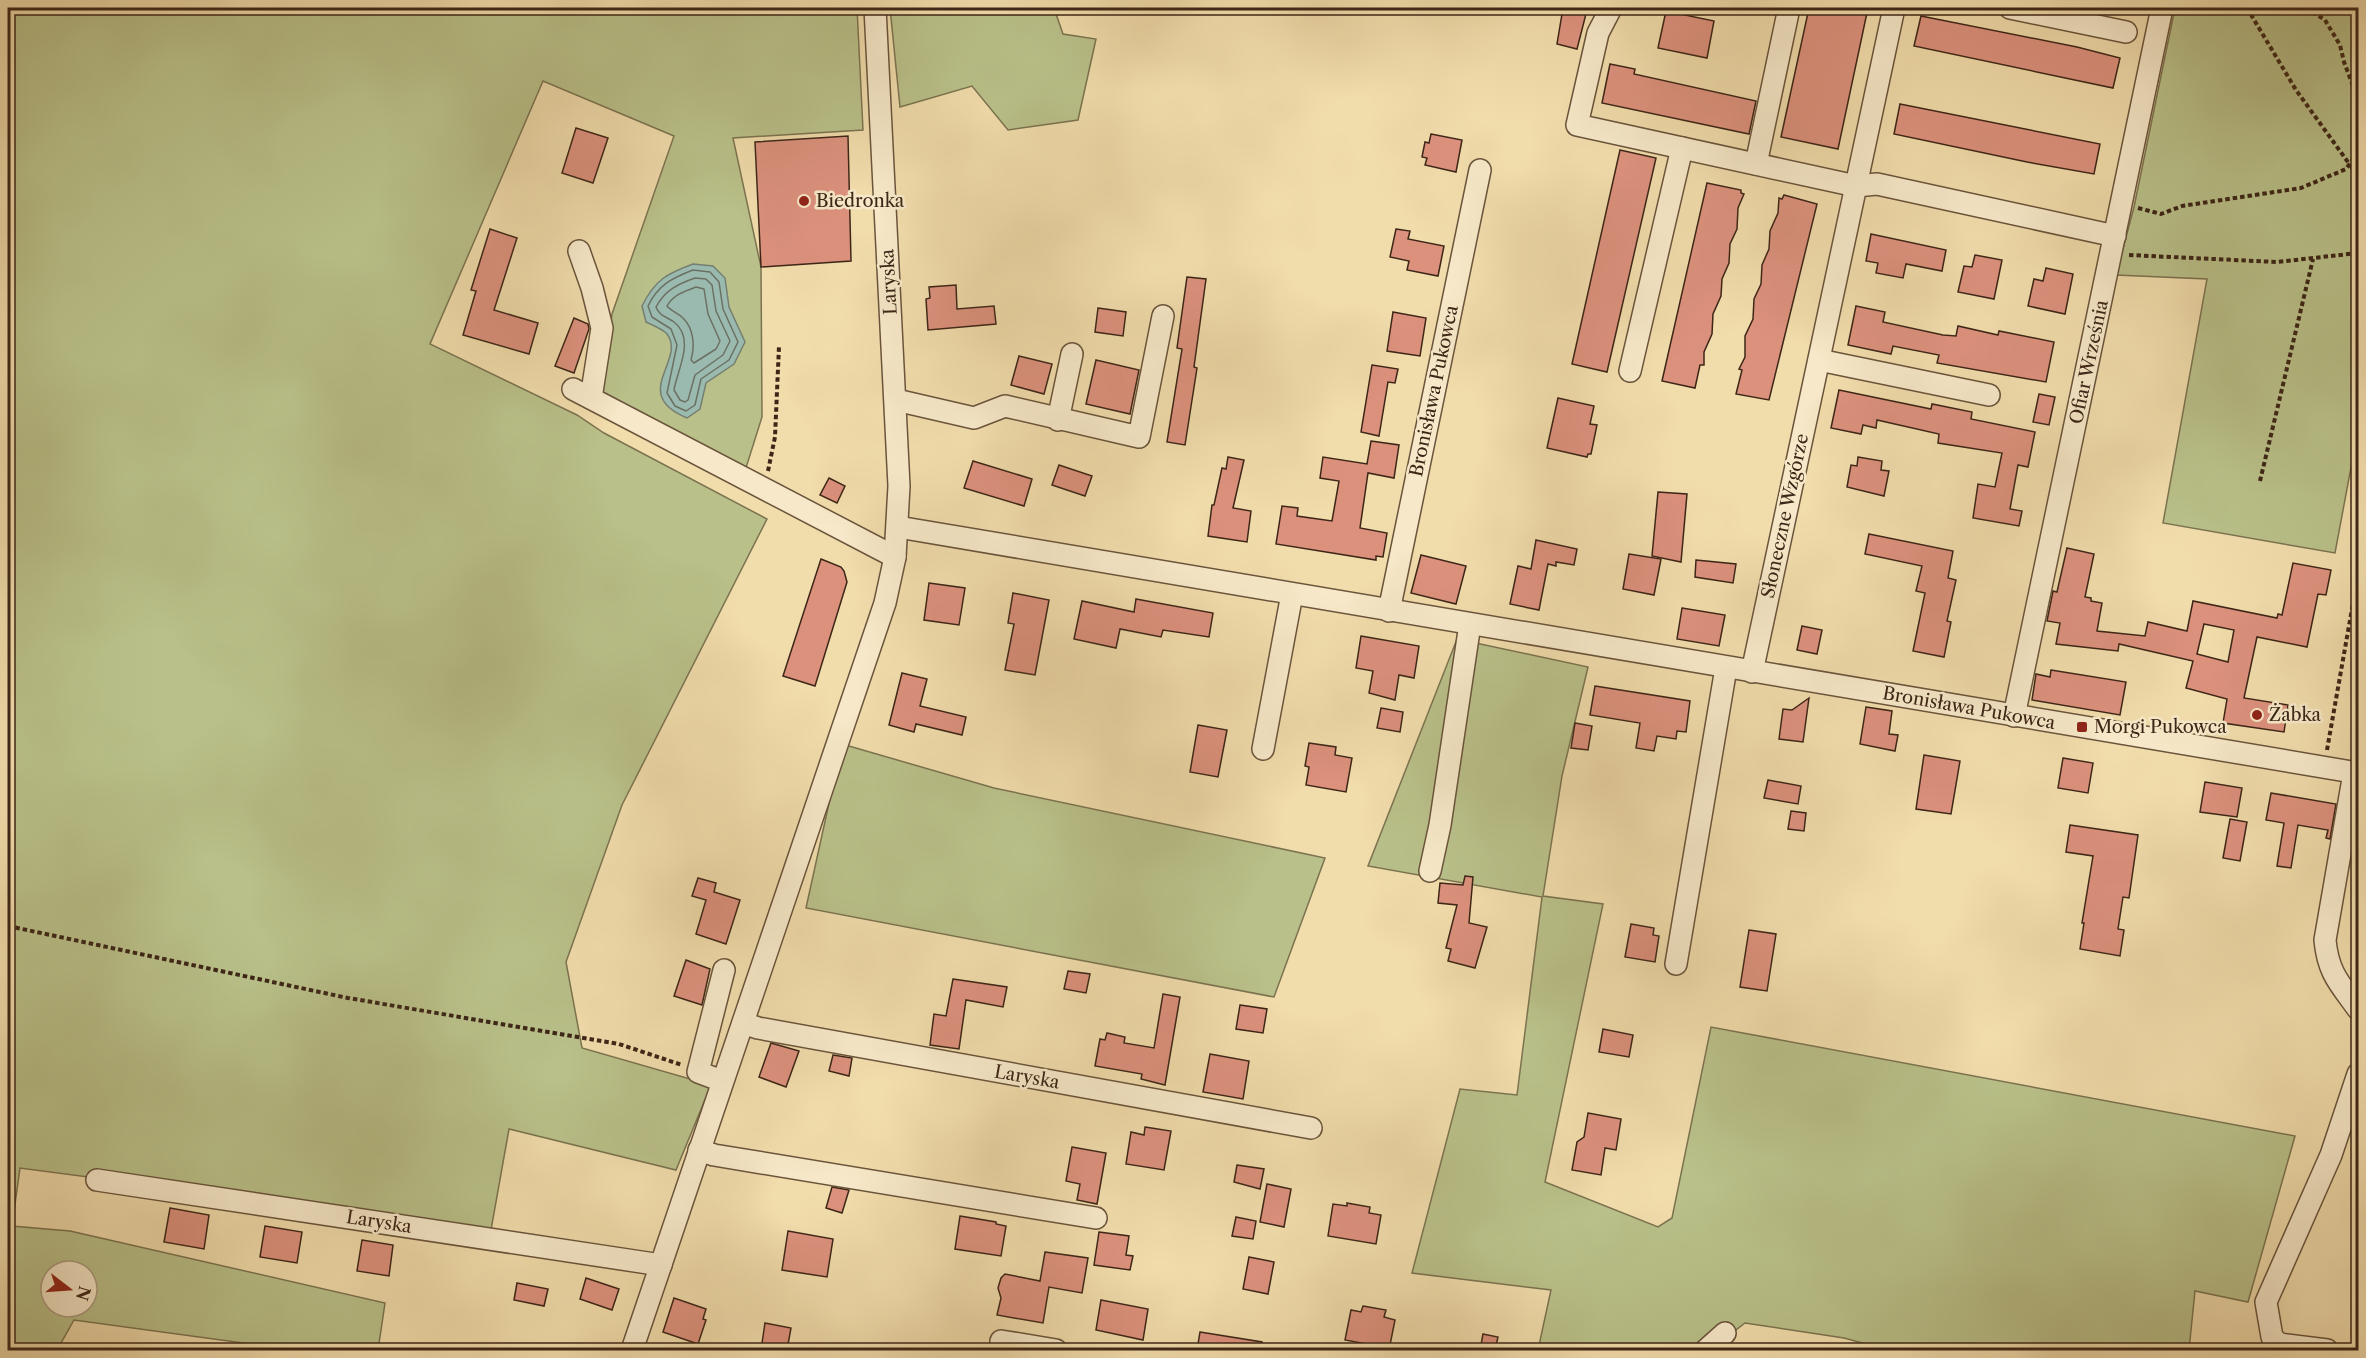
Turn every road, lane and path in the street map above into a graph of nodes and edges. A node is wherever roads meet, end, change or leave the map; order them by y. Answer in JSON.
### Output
{"nodes":[{"id":1,"x":875,"y":8,"type":"edge"},
{"id":2,"x":1611,"y":8,"type":"edge"},
{"id":3,"x":1789,"y":8,"type":"edge"},
{"id":4,"x":1894,"y":8,"type":"edge"},
{"id":5,"x":2010,"y":8,"type":"edge"},
{"id":6,"x":2162,"y":8,"type":"edge"},
{"id":7,"x":2247,"y":8,"type":"edge"},
{"id":8,"x":2306,"y":8,"type":"edge"},
{"id":9,"x":2333,"y":8,"type":"edge"},
{"id":10,"x":2358,"y":9,"type":"edge"},
{"id":11,"x":2126,"y":32,"type":"dead end"},
{"id":12,"x":2358,"y":99,"type":"edge"},
{"id":13,"x":1682,"y":148,"type":"junction"},
{"id":14,"x":2358,"y":152,"type":"edge"},
{"id":15,"x":1755,"y":164,"type":"junction"},
{"id":16,"x":1480,"y":170,"type":"dead end"},
{"id":17,"x":2358,"y":176,"type":"edge"},
{"id":18,"x":1856,"y":186,"type":"junction"},
{"id":19,"x":2124,"y":196,"type":"junction"},
{"id":20,"x":2114,"y":245,"type":"junction"},
{"id":21,"x":579,"y":250,"type":"dead end"},
{"id":22,"x":2358,"y":253,"type":"edge"},
{"id":23,"x":2313,"y":259,"type":"junction"},
{"id":24,"x":1162,"y":316,"type":"dead end"},
{"id":25,"x":779,"y":346,"type":"dead end"},
{"id":26,"x":1072,"y":354,"type":"dead end"},
{"id":27,"x":1819,"y":360,"type":"junction"},
{"id":28,"x":1630,"y":371,"type":"dead end"},
{"id":29,"x":1989,"y":395,"type":"dead end"},
{"id":30,"x":896,"y":400,"type":"junction"},
{"id":31,"x":1058,"y":420,"type":"junction"},
{"id":32,"x":2260,"y":481,"type":"dead end"},
{"id":33,"x":764,"y":490,"type":"junction"},
{"id":34,"x":898,"y":527,"type":"junction"},
{"id":35,"x":895,"y":557,"type":"junction"},
{"id":36,"x":2358,"y":575,"type":"edge"},
{"id":37,"x":1292,"y":594,"type":"junction"},
{"id":38,"x":1389,"y":611,"type":"junction"},
{"id":39,"x":1470,"y":624,"type":"junction"},
{"id":40,"x":1726,"y":668,"type":"junction"},
{"id":41,"x":1752,"y":672,"type":"junction"},
{"id":42,"x":2014,"y":716,"type":"junction"},
{"id":43,"x":1263,"y":749,"type":"dead end"},
{"id":44,"x":2317,"y":766,"type":"junction"},
{"id":45,"x":2356,"y":773,"type":"edge"},
{"id":46,"x":1430,"y":871,"type":"dead end"},
{"id":47,"x":8,"y":926,"type":"edge"},
{"id":48,"x":1676,"y":964,"type":"dead end"},
{"id":49,"x":724,"y":970,"type":"dead end"},
{"id":50,"x":2358,"y":1009,"type":"edge"},
{"id":51,"x":743,"y":1023,"type":"junction"},
{"id":52,"x":698,"y":1072,"type":"junction"},
{"id":53,"x":2358,"y":1074,"type":"edge"},
{"id":54,"x":723,"y":1081,"type":"junction"},
{"id":55,"x":1311,"y":1128,"type":"dead end"},
{"id":56,"x":699,"y":1150,"type":"junction"},
{"id":57,"x":97,"y":1180,"type":"dead end"},
{"id":58,"x":1096,"y":1218,"type":"dead end"},
{"id":59,"x":661,"y":1265,"type":"junction"},
{"id":60,"x":1725,"y":1333,"type":"dead end"},
{"id":61,"x":1001,"y":1341,"type":"dead end"},
{"id":62,"x":632,"y":1350,"type":"edge"},
{"id":63,"x":1047,"y":1350,"type":"edge"},
{"id":64,"x":1706,"y":1350,"type":"edge"},
{"id":65,"x":2327,"y":1350,"type":"edge"}],
"edges":[{"from":1,"to":30,"type":"street","name":"Laryska"},
{"from":2,"to":13,"type":"street"},
{"from":3,"to":15,"type":"street"},
{"from":4,"to":18,"type":"street","name":"Słoneczne Wzgórze"},
{"from":5,"to":11,"type":"street"},
{"from":6,"to":19,"type":"street","name":"Ofiar Września"},
{"from":7,"to":17,"type":"path"},
{"from":8,"to":12,"type":"path"},
{"from":9,"to":10,"type":"path"},
{"from":13,"to":15,"type":"street"},
{"from":13,"to":28,"type":"street"},
{"from":14,"to":19,"type":"path"},
{"from":15,"to":18,"type":"street"},
{"from":16,"to":38,"type":"street","name":"Bronisława Pukowca"},
{"from":18,"to":20,"type":"street"},
{"from":18,"to":27,"type":"street","name":"Słoneczne Wzgórze"},
{"from":19,"to":20,"type":"street","name":"Ofiar Września"},
{"from":20,"to":23,"type":"path"},
{"from":20,"to":42,"type":"street","name":"Ofiar Września"},
{"from":21,"to":33,"type":"street"},
{"from":22,"to":23,"type":"path"},
{"from":23,"to":32,"type":"path"},
{"from":24,"to":31,"type":"street"},
{"from":25,"to":33,"type":"path"},
{"from":26,"to":31,"type":"street"},
{"from":27,"to":29,"type":"street"},
{"from":27,"to":41,"type":"street","name":"Słoneczne Wzgórze"},
{"from":30,"to":31,"type":"street"},
{"from":30,"to":34,"type":"street","name":"Laryska"},
{"from":33,"to":35,"type":"street"},
{"from":34,"to":35,"type":"street","name":"Laryska"},
{"from":34,"to":37,"type":"street","name":"Bronisława Pukowca"},
{"from":35,"to":51,"type":"street","name":"Laryska"},
{"from":36,"to":44,"type":"path"},
{"from":37,"to":38,"type":"street","name":"Bronisława Pukowca"},
{"from":37,"to":43,"type":"street"},
{"from":38,"to":39,"type":"street","name":"Bronisława Pukowca"},
{"from":39,"to":40,"type":"street","name":"Bronisława Pukowca"},
{"from":39,"to":46,"type":"street"},
{"from":40,"to":41,"type":"street","name":"Bronisława Pukowca"},
{"from":40,"to":48,"type":"street"},
{"from":41,"to":42,"type":"street","name":"Bronisława Pukowca"},
{"from":42,"to":44,"type":"street","name":"Bronisława Pukowca"},
{"from":44,"to":45,"type":"street","name":"Bronisława Pukowca"},
{"from":45,"to":50,"type":"street","name":"Bronisława Pukowca"},
{"from":47,"to":52,"type":"path"},
{"from":49,"to":52,"type":"street"},
{"from":51,"to":54,"type":"street","name":"Laryska"},
{"from":51,"to":55,"type":"street","name":"Laryska"},
{"from":52,"to":54,"type":"street"},
{"from":53,"to":65,"type":"street"},
{"from":54,"to":56,"type":"street","name":"Laryska"},
{"from":56,"to":58,"type":"street"},
{"from":56,"to":59,"type":"street","name":"Laryska"},
{"from":57,"to":59,"type":"street","name":"Laryska"},
{"from":59,"to":62,"type":"street","name":"Laryska"},
{"from":60,"to":64,"type":"street"},
{"from":61,"to":63,"type":"street"}]}
